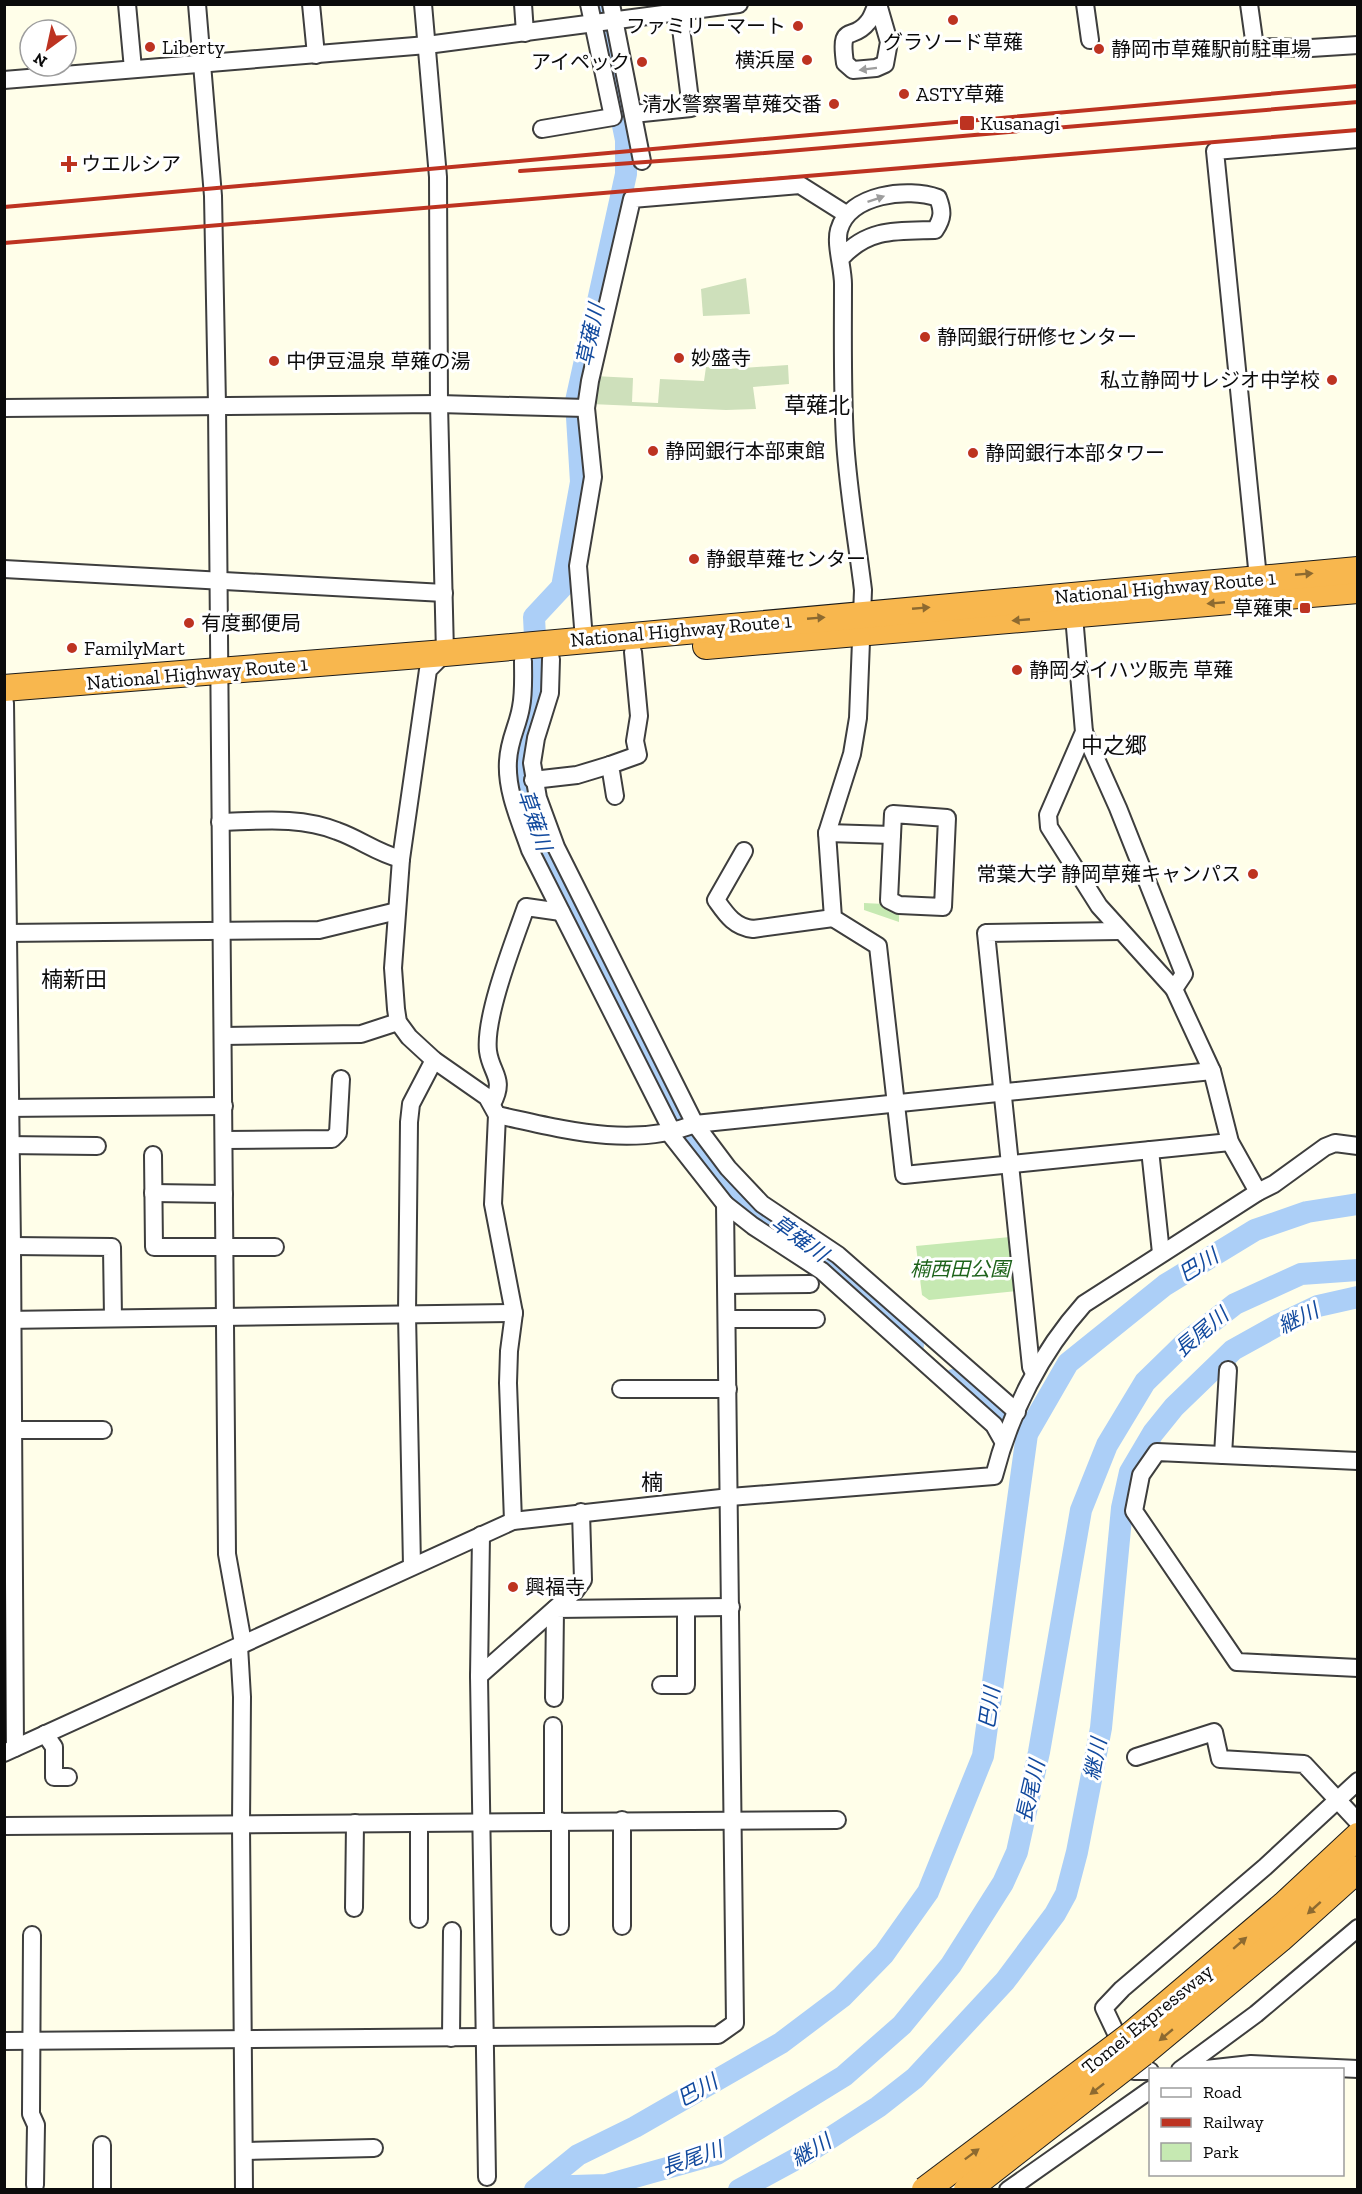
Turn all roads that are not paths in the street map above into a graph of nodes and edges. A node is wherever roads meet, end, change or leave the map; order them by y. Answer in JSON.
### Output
{"nodes":[{"id":1,"x":127,"y":4,"type":"edge"},
{"id":2,"x":197,"y":4,"type":"edge"},
{"id":3,"x":311,"y":4,"type":"edge"},
{"id":4,"x":423,"y":4,"type":"edge"},
{"id":5,"x":523,"y":4,"type":"edge"},
{"id":6,"x":589,"y":4,"type":"edge"},
{"id":7,"x":611,"y":4,"type":"edge"},
{"id":8,"x":739,"y":4,"type":"edge"},
{"id":9,"x":1085,"y":4,"type":"edge"},
{"id":10,"x":1249,"y":4,"type":"edge"},
{"id":11,"x":705,"y":7,"type":"edge"},
{"id":12,"x":679,"y":12,"type":"junction"},
{"id":13,"x":615,"y":22,"type":"junction"},
{"id":14,"x":594,"y":25,"type":"junction"},
{"id":15,"x":525,"y":33,"type":"junction"},
{"id":16,"x":1090,"y":40,"type":"dead end"},
{"id":17,"x":427,"y":45,"type":"junction"},
{"id":18,"x":1358,"y":45,"type":"edge"},
{"id":19,"x":316,"y":55,"type":"junction"},
{"id":20,"x":202,"y":65,"type":"junction"},
{"id":21,"x":133,"y":69,"type":"junction"},
{"id":22,"x":4,"y":80,"type":"edge"},
{"id":23,"x":633,"y":114,"type":"junction"},
{"id":24,"x":542,"y":129,"type":"dead end"},
{"id":25,"x":1358,"y":138,"type":"edge"},
{"id":26,"x":642,"y":161,"type":"dead end"},
{"id":27,"x":846,"y":214,"type":"junction"},
{"id":28,"x":842,"y":257,"type":"junction"},
{"id":29,"x":439,"y":404,"type":"junction"},
{"id":30,"x":217,"y":405,"type":"junction"},
{"id":31,"x":4,"y":408,"type":"edge"},
{"id":32,"x":586,"y":408,"type":"junction"},
{"id":33,"x":4,"y":569,"type":"edge"},
{"id":34,"x":1358,"y":570,"type":"edge"},
{"id":35,"x":1258,"y":578,"type":"junction"},
{"id":36,"x":218,"y":580,"type":"junction"},
{"id":37,"x":1358,"y":590,"type":"edge"},
{"id":38,"x":444,"y":593,"type":"junction"},
{"id":39,"x":1074,"y":616,"type":"junction"},
{"id":40,"x":862,"y":623,"type":"junction"},
{"id":41,"x":584,"y":639,"type":"junction"},
{"id":42,"x":633,"y":652,"type":"junction"},
{"id":43,"x":551,"y":659,"type":"junction"},
{"id":44,"x":436,"y":661,"type":"junction"},
{"id":45,"x":523,"y":661,"type":"junction"},
{"id":46,"x":219,"y":679,"type":"junction"},
{"id":47,"x":4,"y":688,"type":"edge"},
{"id":48,"x":5,"y":704,"type":"edge"},
{"id":49,"x":1084,"y":732,"type":"junction"},
{"id":50,"x":610,"y":765,"type":"junction"},
{"id":51,"x":533,"y":780,"type":"junction"},
{"id":52,"x":615,"y":796,"type":"dead end"},
{"id":53,"x":220,"y":822,"type":"junction"},
{"id":54,"x":827,"y":833,"type":"junction"},
{"id":55,"x":892,"y":836,"type":"junction"},
{"id":56,"x":744,"y":851,"type":"dead end"},
{"id":57,"x":401,"y":859,"type":"junction"},
{"id":58,"x":397,"y":911,"type":"junction"},
{"id":59,"x":561,"y":912,"type":"junction"},
{"id":60,"x":834,"y":918,"type":"junction"},
{"id":61,"x":1120,"y":931,"type":"junction"},
{"id":62,"x":222,"y":932,"type":"junction"},
{"id":63,"x":5,"y":933,"type":"edge"},
{"id":64,"x":607,"y":952,"type":"junction"},
{"id":65,"x":586,"y":962,"type":"junction"},
{"id":66,"x":1174,"y":989,"type":"junction"},
{"id":67,"x":398,"y":1022,"type":"junction"},
{"id":68,"x":223,"y":1036,"type":"junction"},
{"id":69,"x":6,"y":1041,"type":"edge"},
{"id":70,"x":434,"y":1060,"type":"junction"},
{"id":71,"x":1212,"y":1071,"type":"junction"},
{"id":72,"x":341,"y":1079,"type":"dead end"},
{"id":73,"x":1001,"y":1091,"type":"junction"},
{"id":74,"x":896,"y":1102,"type":"junction"},
{"id":75,"x":224,"y":1106,"type":"junction"},
{"id":76,"x":7,"y":1108,"type":"edge"},
{"id":77,"x":494,"y":1110,"type":"junction"},
{"id":78,"x":695,"y":1124,"type":"junction"},
{"id":79,"x":672,"y":1133,"type":"junction"},
{"id":80,"x":225,"y":1140,"type":"junction"},
{"id":81,"x":1230,"y":1142,"type":"junction"},
{"id":82,"x":8,"y":1145,"type":"edge"},
{"id":83,"x":97,"y":1146,"type":"dead end"},
{"id":84,"x":1358,"y":1146,"type":"edge"},
{"id":85,"x":1150,"y":1150,"type":"junction"},
{"id":86,"x":153,"y":1155,"type":"dead end"},
{"id":87,"x":1009,"y":1164,"type":"junction"},
{"id":88,"x":153,"y":1192,"type":"junction"},
{"id":89,"x":1258,"y":1192,"type":"junction"},
{"id":90,"x":224,"y":1194,"type":"junction"},
{"id":91,"x":725,"y":1204,"type":"junction"},
{"id":92,"x":8,"y":1212,"type":"edge"},
{"id":93,"x":12,"y":1246,"type":"junction"},
{"id":94,"x":275,"y":1247,"type":"dead end"},
{"id":95,"x":225,"y":1248,"type":"junction"},
{"id":96,"x":1161,"y":1253,"type":"junction"},
{"id":97,"x":810,"y":1284,"type":"dead end"},
{"id":98,"x":727,"y":1285,"type":"junction"},
{"id":99,"x":514,"y":1313,"type":"junction"},
{"id":100,"x":407,"y":1314,"type":"junction"},
{"id":101,"x":225,"y":1316,"type":"junction"},
{"id":102,"x":113,"y":1318,"type":"junction"},
{"id":103,"x":727,"y":1319,"type":"junction"},
{"id":104,"x":9,"y":1320,"type":"edge"},
{"id":105,"x":816,"y":1320,"type":"dead end"},
{"id":106,"x":1228,"y":1370,"type":"dead end"},
{"id":107,"x":1034,"y":1373,"type":"junction"},
{"id":108,"x":621,"y":1389,"type":"dead end"},
{"id":109,"x":728,"y":1389,"type":"junction"},
{"id":110,"x":1017,"y":1412,"type":"junction"},
{"id":111,"x":13,"y":1430,"type":"junction"},
{"id":112,"x":103,"y":1430,"type":"dead end"},
{"id":113,"x":1003,"y":1440,"type":"junction"},
{"id":114,"x":1224,"y":1455,"type":"junction"},
{"id":115,"x":1358,"y":1461,"type":"edge"},
{"id":116,"x":730,"y":1497,"type":"junction"},
{"id":117,"x":581,"y":1512,"type":"junction"},
{"id":118,"x":513,"y":1521,"type":"junction"},
{"id":119,"x":481,"y":1534,"type":"junction"},
{"id":120,"x":412,"y":1566,"type":"junction"},
{"id":121,"x":731,"y":1607,"type":"junction"},
{"id":122,"x":686,"y":1608,"type":"junction"},
{"id":123,"x":555,"y":1609,"type":"junction"},
{"id":124,"x":241,"y":1645,"type":"junction"},
{"id":125,"x":1358,"y":1668,"type":"edge"},
{"id":126,"x":479,"y":1676,"type":"junction"},
{"id":127,"x":661,"y":1684,"type":"dead end"},
{"id":128,"x":554,"y":1698,"type":"dead end"},
{"id":129,"x":553,"y":1726,"type":"dead end"},
{"id":130,"x":45,"y":1734,"type":"junction"},
{"id":131,"x":10,"y":1751,"type":"edge"},
{"id":132,"x":1136,"y":1757,"type":"dead end"},
{"id":133,"x":68,"y":1777,"type":"dead end"},
{"id":134,"x":1358,"y":1780,"type":"edge"},
{"id":135,"x":1337,"y":1800,"type":"junction"},
{"id":136,"x":734,"y":1819,"type":"junction"},
{"id":137,"x":622,"y":1820,"type":"junction"},
{"id":138,"x":837,"y":1820,"type":"dead end"},
{"id":139,"x":556,"y":1821,"type":"junction"},
{"id":140,"x":418,"y":1822,"type":"junction"},
{"id":141,"x":482,"y":1822,"type":"junction"},
{"id":142,"x":1358,"y":1822,"type":"edge"},
{"id":143,"x":355,"y":1823,"type":"junction"},
{"id":144,"x":241,"y":1825,"type":"junction"},
{"id":145,"x":4,"y":1826,"type":"edge"},
{"id":146,"x":1358,"y":1836,"type":"edge"},
{"id":147,"x":1358,"y":1869,"type":"edge"},
{"id":148,"x":354,"y":1908,"type":"dead end"},
{"id":149,"x":419,"y":1919,"type":"dead end"},
{"id":150,"x":560,"y":1926,"type":"dead end"},
{"id":151,"x":622,"y":1926,"type":"dead end"},
{"id":152,"x":1358,"y":1928,"type":"edge"},
{"id":153,"x":452,"y":1931,"type":"dead end"},
{"id":154,"x":32,"y":1935,"type":"dead end"},
{"id":155,"x":452,"y":2038,"type":"junction"},
{"id":156,"x":485,"y":2038,"type":"junction"},
{"id":157,"x":244,"y":2040,"type":"junction"},
{"id":158,"x":4,"y":2041,"type":"edge"},
{"id":159,"x":31,"y":2041,"type":"junction"},
{"id":160,"x":1142,"y":2053,"type":"edge"},
{"id":161,"x":1183,"y":2068,"type":"edge"},
{"id":162,"x":1215,"y":2068,"type":"edge"},
{"id":163,"x":1337,"y":2068,"type":"edge"},
{"id":164,"x":1149,"y":2091,"type":"edge"},
{"id":165,"x":102,"y":2145,"type":"dead end"},
{"id":166,"x":374,"y":2148,"type":"dead end"},
{"id":167,"x":244,"y":2151,"type":"junction"},
{"id":168,"x":487,"y":2177,"type":"dead end"},
{"id":169,"x":35,"y":2185,"type":"dead end"},
{"id":170,"x":102,"y":2190,"type":"edge"},
{"id":171,"x":244,"y":2190,"type":"edge"},
{"id":172,"x":925,"y":2190,"type":"edge"},
{"id":173,"x":967,"y":2190,"type":"edge"},
{"id":174,"x":1008,"y":2190,"type":"edge"}],
"edges":[{"from":1,"to":21,"type":"street"},
{"from":2,"to":20,"type":"street"},
{"from":3,"to":19,"type":"street"},
{"from":4,"to":17,"type":"street"},
{"from":5,"to":15,"type":"street"},
{"from":6,"to":14,"type":"street"},
{"from":7,"to":13,"type":"street"},
{"from":8,"to":11,"type":"street"},
{"from":9,"to":16,"type":"street"},
{"from":10,"to":18,"type":"street"},
{"from":11,"to":12,"type":"street"},
{"from":12,"to":13,"type":"street"},
{"from":12,"to":23,"type":"street"},
{"from":13,"to":14,"type":"street"},
{"from":13,"to":23,"type":"street"},
{"from":14,"to":15,"type":"street"},
{"from":14,"to":24,"type":"street"},
{"from":15,"to":17,"type":"street"},
{"from":17,"to":19,"type":"street"},
{"from":17,"to":29,"type":"street"},
{"from":19,"to":20,"type":"street"},
{"from":20,"to":21,"type":"street"},
{"from":20,"to":30,"type":"street"},
{"from":21,"to":22,"type":"street"},
{"from":23,"to":26,"type":"street"},
{"from":25,"to":35,"type":"street"},
{"from":27,"to":28,"type":"street"},
{"from":27,"to":28,"type":"street","one_way":true},
{"from":27,"to":32,"type":"street"},
{"from":28,"to":40,"type":"street"},
{"from":29,"to":30,"type":"street"},
{"from":29,"to":32,"type":"street"},
{"from":29,"to":38,"type":"street"},
{"from":30,"to":31,"type":"street"},
{"from":30,"to":36,"type":"street"},
{"from":32,"to":41,"type":"street"},
{"from":33,"to":36,"type":"street"},
{"from":35,"to":34,"type":"highway","name":"National Highway Route 1","one_way":true},
{"from":40,"to":35,"type":"highway","name":"National Highway Route 1","one_way":true},
{"from":36,"to":38,"type":"street"},
{"from":36,"to":46,"type":"street"},
{"from":37,"to":39,"type":"highway","name":"National Highway Route 1","one_way":true},
{"from":38,"to":44,"type":"street"},
{"from":39,"to":40,"type":"highway","name":"National Highway Route 1","one_way":true},
{"from":39,"to":49,"type":"street"},
{"from":41,"to":40,"type":"highway","name":"National Highway Route 1","one_way":true},
{"from":40,"to":42,"type":"highway","name":"National Highway Route 1"},
{"from":40,"to":54,"type":"street"},
{"from":41,"to":44,"type":"highway","name":"National Highway Route 1"},
{"from":42,"to":43,"type":"highway","name":"National Highway Route 1"},
{"from":42,"to":50,"type":"street"},
{"from":43,"to":45,"type":"highway","name":"National Highway Route 1"},
{"from":43,"to":51,"type":"street"},
{"from":44,"to":45,"type":"highway","name":"National Highway Route 1"},
{"from":44,"to":46,"type":"highway","name":"National Highway Route 1"},
{"from":44,"to":57,"type":"street"},
{"from":45,"to":59,"type":"street"},
{"from":46,"to":47,"type":"highway","name":"National Highway Route 1"},
{"from":46,"to":48,"type":"highway","name":"National Highway Route 1"},
{"from":46,"to":53,"type":"street"},
{"from":48,"to":63,"type":"street"},
{"from":49,"to":61,"type":"street"},
{"from":49,"to":66,"type":"street"},
{"from":50,"to":51,"type":"street"},
{"from":50,"to":52,"type":"street"},
{"from":51,"to":64,"type":"street"},
{"from":53,"to":57,"type":"street"},
{"from":53,"to":62,"type":"street"},
{"from":54,"to":55,"type":"street"},
{"from":54,"to":60,"type":"street"},
{"from":55,"to":55,"type":"street"},
{"from":56,"to":60,"type":"street"},
{"from":57,"to":58,"type":"street"},
{"from":58,"to":62,"type":"street"},
{"from":58,"to":67,"type":"street"},
{"from":59,"to":65,"type":"street"},
{"from":59,"to":77,"type":"street"},
{"from":60,"to":74,"type":"street"},
{"from":61,"to":66,"type":"street"},
{"from":61,"to":73,"type":"street"},
{"from":62,"to":63,"type":"street"},
{"from":62,"to":68,"type":"street"},
{"from":63,"to":69,"type":"street"},
{"from":64,"to":65,"type":"street"},
{"from":64,"to":78,"type":"street"},
{"from":65,"to":79,"type":"street"},
{"from":66,"to":71,"type":"street"},
{"from":67,"to":68,"type":"street"},
{"from":67,"to":70,"type":"street"},
{"from":68,"to":75,"type":"street"},
{"from":69,"to":76,"type":"street"},
{"from":70,"to":77,"type":"street"},
{"from":70,"to":100,"type":"street"},
{"from":71,"to":73,"type":"street"},
{"from":71,"to":81,"type":"street"},
{"from":72,"to":80,"type":"street"},
{"from":73,"to":74,"type":"street"},
{"from":73,"to":87,"type":"street"},
{"from":74,"to":78,"type":"street"},
{"from":74,"to":87,"type":"street"},
{"from":75,"to":76,"type":"street"},
{"from":75,"to":80,"type":"street"},
{"from":76,"to":82,"type":"street"},
{"from":77,"to":79,"type":"street"},
{"from":77,"to":99,"type":"street"},
{"from":78,"to":79,"type":"street"},
{"from":78,"to":110,"type":"street"},
{"from":79,"to":91,"type":"street"},
{"from":80,"to":90,"type":"street"},
{"from":81,"to":85,"type":"street"},
{"from":81,"to":89,"type":"street"},
{"from":82,"to":83,"type":"street"},
{"from":82,"to":92,"type":"street"},
{"from":84,"to":89,"type":"street"},
{"from":85,"to":87,"type":"street"},
{"from":85,"to":96,"type":"street"},
{"from":86,"to":88,"type":"street"},
{"from":87,"to":107,"type":"street"},
{"from":88,"to":90,"type":"street"},
{"from":88,"to":95,"type":"street"},
{"from":89,"to":96,"type":"street"},
{"from":90,"to":95,"type":"street"},
{"from":91,"to":98,"type":"street"},
{"from":91,"to":113,"type":"street"},
{"from":92,"to":93,"type":"street"},
{"from":93,"to":102,"type":"street"},
{"from":93,"to":104,"type":"street"},
{"from":94,"to":95,"type":"street"},
{"from":95,"to":101,"type":"street"},
{"from":96,"to":107,"type":"street"},
{"from":97,"to":98,"type":"street"},
{"from":98,"to":103,"type":"street"},
{"from":99,"to":100,"type":"street"},
{"from":99,"to":118,"type":"street"},
{"from":100,"to":101,"type":"street"},
{"from":100,"to":120,"type":"street"},
{"from":101,"to":102,"type":"street"},
{"from":101,"to":124,"type":"street"},
{"from":102,"to":104,"type":"street"},
{"from":103,"to":105,"type":"street"},
{"from":103,"to":109,"type":"street"},
{"from":104,"to":111,"type":"street"},
{"from":106,"to":114,"type":"street"},
{"from":107,"to":110,"type":"street"},
{"from":108,"to":109,"type":"street"},
{"from":109,"to":116,"type":"street"},
{"from":110,"to":113,"type":"street"},
{"from":111,"to":112,"type":"street"},
{"from":111,"to":131,"type":"street"},
{"from":113,"to":116,"type":"street"},
{"from":114,"to":115,"type":"street"},
{"from":114,"to":125,"type":"street"},
{"from":116,"to":117,"type":"street"},
{"from":116,"to":121,"type":"street"},
{"from":117,"to":118,"type":"street"},
{"from":117,"to":123,"type":"street"},
{"from":118,"to":119,"type":"street"},
{"from":119,"to":120,"type":"street"},
{"from":119,"to":126,"type":"street"},
{"from":120,"to":124,"type":"street"},
{"from":121,"to":122,"type":"street"},
{"from":121,"to":136,"type":"street"},
{"from":122,"to":123,"type":"street"},
{"from":122,"to":127,"type":"street"},
{"from":123,"to":126,"type":"street"},
{"from":123,"to":128,"type":"street"},
{"from":124,"to":130,"type":"street"},
{"from":124,"to":144,"type":"street"},
{"from":126,"to":141,"type":"street"},
{"from":129,"to":139,"type":"street"},
{"from":130,"to":131,"type":"street"},
{"from":130,"to":133,"type":"street"},
{"from":132,"to":135,"type":"street"},
{"from":134,"to":135,"type":"street"},
{"from":135,"to":142,"type":"street"},
{"from":135,"to":160,"type":"street"},
{"from":136,"to":137,"type":"street"},
{"from":136,"to":138,"type":"street"},
{"from":136,"to":156,"type":"street"},
{"from":137,"to":139,"type":"street"},
{"from":137,"to":151,"type":"street"},
{"from":139,"to":141,"type":"street"},
{"from":139,"to":150,"type":"street"},
{"from":140,"to":141,"type":"street"},
{"from":140,"to":143,"type":"street"},
{"from":140,"to":149,"type":"street"},
{"from":141,"to":156,"type":"street"},
{"from":143,"to":144,"type":"street"},
{"from":143,"to":148,"type":"street"},
{"from":144,"to":145,"type":"street"},
{"from":144,"to":157,"type":"street"},
{"from":160,"to":146,"type":"highway","name":"Tomei Expressway","one_way":true},
{"from":147,"to":160,"type":"highway","name":"Tomei Expressway","one_way":true},
{"from":152,"to":161,"type":"street"},
{"from":153,"to":155,"type":"street"},
{"from":154,"to":159,"type":"street"},
{"from":155,"to":156,"type":"street"},
{"from":155,"to":157,"type":"street"},
{"from":156,"to":168,"type":"street"},
{"from":157,"to":159,"type":"street"},
{"from":157,"to":167,"type":"street"},
{"from":158,"to":159,"type":"street"},
{"from":159,"to":169,"type":"street"},
{"from":172,"to":160,"type":"highway","name":"Tomei Expressway","one_way":true,"bridge":true},
{"from":160,"to":173,"type":"highway","name":"Tomei Expressway","one_way":true,"bridge":true},
{"from":162,"to":163,"type":"street"},
{"from":164,"to":174,"type":"street"},
{"from":165,"to":170,"type":"street"},
{"from":166,"to":167,"type":"street"},
{"from":167,"to":171,"type":"street"}]}
